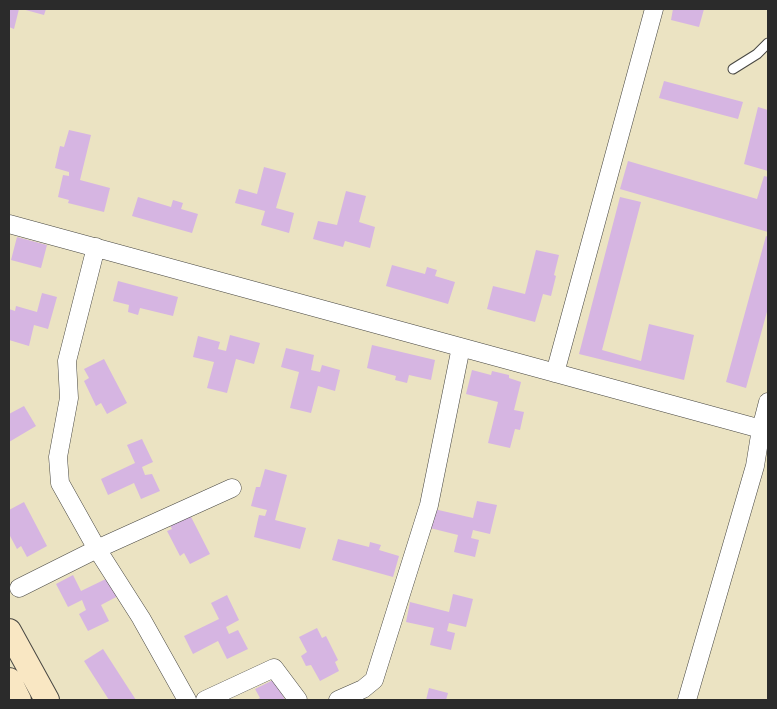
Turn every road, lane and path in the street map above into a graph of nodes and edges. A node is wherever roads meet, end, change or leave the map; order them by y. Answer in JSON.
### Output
{"nodes":[{"id":1,"x":654,"y":9,"type":"edge"},
{"id":2,"x":768,"y":43,"type":"edge"},
{"id":3,"x":733,"y":69,"type":"dead end"},
{"id":4,"x":9,"y":224,"type":"edge"},
{"id":5,"x":96,"y":247,"type":"junction"},
{"id":6,"x":461,"y":347,"type":"junction"},
{"id":7,"x":555,"y":373,"type":"junction"},
{"id":8,"x":768,"y":402,"type":"edge"},
{"id":9,"x":765,"y":431,"type":"edge"},
{"id":10,"x":232,"y":488,"type":"dead end"},
{"id":11,"x":97,"y":549,"type":"junction"},
{"id":12,"x":19,"y":588,"type":"dead end"},
{"id":13,"x":9,"y":631,"type":"edge"},
{"id":14,"x":9,"y":680,"type":"edge"},
{"id":15,"x":19,"y":700,"type":"edge"},
{"id":16,"x":46,"y":700,"type":"edge"},
{"id":17,"x":187,"y":700,"type":"edge"},
{"id":18,"x":205,"y":700,"type":"edge"},
{"id":19,"x":298,"y":700,"type":"edge"},
{"id":20,"x":338,"y":700,"type":"edge"},
{"id":21,"x":687,"y":700,"type":"edge"}],
"edges":[{"from":1,"to":7,"type":"street"},
{"from":2,"to":3,"type":"lane"},
{"from":4,"to":5,"type":"street"},
{"from":5,"to":6,"type":"street"},
{"from":5,"to":11,"type":"street"},
{"from":6,"to":7,"type":"street"},
{"from":6,"to":20,"type":"street"},
{"from":7,"to":9,"type":"street"},
{"from":8,"to":9,"type":"street"},
{"from":9,"to":21,"type":"street"},
{"from":10,"to":11,"type":"street"},
{"from":11,"to":12,"type":"street"},
{"from":11,"to":17,"type":"street"},
{"from":13,"to":16,"type":"street"},
{"from":14,"to":15,"type":"street"},
{"from":18,"to":19,"type":"street"}]}
